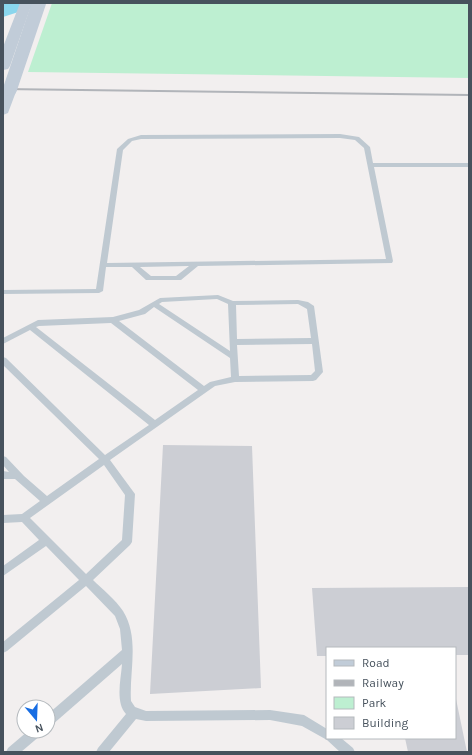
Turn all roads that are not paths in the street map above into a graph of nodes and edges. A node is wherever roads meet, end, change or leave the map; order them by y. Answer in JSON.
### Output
{"nodes":[{"id":1,"x":26,"y":3,"type":"edge"},
{"id":2,"x":40,"y":3,"type":"edge"},
{"id":3,"x":3,"y":66,"type":"edge"},
{"id":4,"x":3,"y":110,"type":"edge"},
{"id":5,"x":371,"y":165,"type":"junction"},
{"id":6,"x":469,"y":165,"type":"edge"},
{"id":7,"x":196,"y":264,"type":"junction"},
{"id":8,"x":103,"y":265,"type":"junction"},
{"id":9,"x":134,"y":265,"type":"junction"},
{"id":10,"x":3,"y":292,"type":"edge"},
{"id":11,"x":232,"y":303,"type":"junction"},
{"id":12,"x":154,"y":304,"type":"junction"},
{"id":13,"x":113,"y":320,"type":"junction"},
{"id":14,"x":30,"y":327,"type":"junction"},
{"id":15,"x":3,"y":341,"type":"edge"},
{"id":16,"x":315,"y":341,"type":"junction"},
{"id":17,"x":234,"y":342,"type":"junction"},
{"id":18,"x":234,"y":357,"type":"junction"},
{"id":19,"x":3,"y":360,"type":"edge"},
{"id":20,"x":235,"y":379,"type":"junction"},
{"id":21,"x":204,"y":390,"type":"junction"},
{"id":22,"x":154,"y":425,"type":"junction"},
{"id":23,"x":3,"y":459,"type":"edge"},
{"id":24,"x":105,"y":460,"type":"junction"},
{"id":25,"x":3,"y":475,"type":"edge"},
{"id":26,"x":22,"y":480,"type":"junction"},
{"id":27,"x":47,"y":501,"type":"junction"},
{"id":28,"x":24,"y":518,"type":"junction"},
{"id":29,"x":3,"y":519,"type":"edge"},
{"id":30,"x":46,"y":540,"type":"junction"},
{"id":31,"x":4,"y":570,"type":"edge"},
{"id":32,"x":86,"y":580,"type":"junction"},
{"id":33,"x":3,"y":648,"type":"edge"},
{"id":34,"x":126,"y":653,"type":"junction"},
{"id":35,"x":134,"y":713,"type":"junction"},
{"id":36,"x":56,"y":714,"type":"edge"},
{"id":37,"x":326,"y":734,"type":"edge"},
{"id":38,"x":27,"y":739,"type":"edge"},
{"id":39,"x":333,"y":739,"type":"edge"},
{"id":40,"x":106,"y":749,"type":"edge"},
{"id":41,"x":12,"y":752,"type":"edge"},
{"id":42,"x":349,"y":752,"type":"edge"}],
"edges":[{"from":1,"to":3,"type":"main road"},
{"from":2,"to":4,"type":"main road","bridge":true},
{"from":5,"to":6,"type":"lane"},
{"from":5,"to":7,"type":"lane"},
{"from":5,"to":8,"type":"lane"},
{"from":7,"to":9,"type":"lane"},
{"from":7,"to":9,"type":"lane"},
{"from":8,"to":9,"type":"lane"},
{"from":8,"to":10,"type":"lane"},
{"from":11,"to":12,"type":"lane"},
{"from":11,"to":16,"type":"lane"},
{"from":11,"to":17,"type":"lane"},
{"from":12,"to":13,"type":"lane"},
{"from":12,"to":18,"type":"lane"},
{"from":13,"to":14,"type":"lane"},
{"from":13,"to":21,"type":"lane"},
{"from":14,"to":15,"type":"lane"},
{"from":14,"to":22,"type":"lane"},
{"from":16,"to":17,"type":"lane"},
{"from":16,"to":20,"type":"lane"},
{"from":17,"to":18,"type":"lane"},
{"from":18,"to":20,"type":"lane"},
{"from":19,"to":24,"type":"lane"},
{"from":20,"to":21,"type":"lane"},
{"from":21,"to":22,"type":"lane"},
{"from":22,"to":24,"type":"lane"},
{"from":23,"to":26,"type":"lane"},
{"from":24,"to":27,"type":"lane"},
{"from":24,"to":32,"type":"lane"},
{"from":25,"to":26,"type":"lane"},
{"from":26,"to":27,"type":"lane"},
{"from":27,"to":28,"type":"lane"},
{"from":28,"to":29,"type":"lane"},
{"from":28,"to":30,"type":"lane"},
{"from":30,"to":31,"type":"lane"},
{"from":30,"to":32,"type":"lane"},
{"from":32,"to":33,"type":"lane"},
{"from":32,"to":34,"type":"lane"},
{"from":34,"to":35,"type":"lane"},
{"from":34,"to":36,"type":"lane"},
{"from":35,"to":37,"type":"lane"},
{"from":35,"to":40,"type":"lane"},
{"from":38,"to":41,"type":"lane"},
{"from":39,"to":42,"type":"lane"}]}
